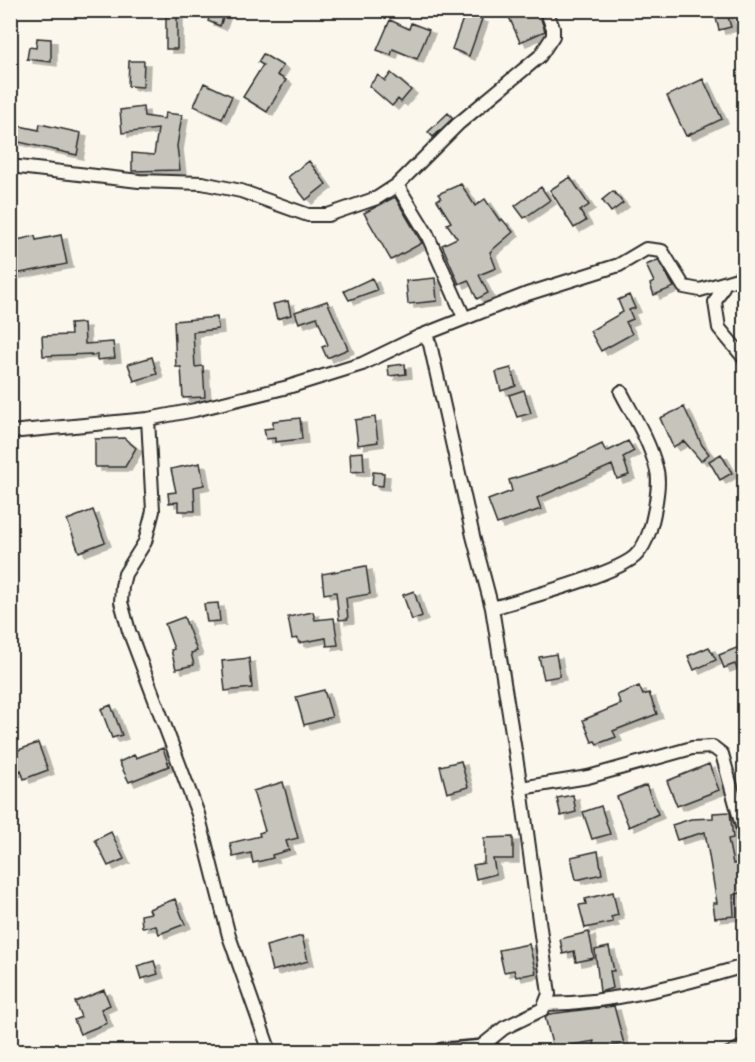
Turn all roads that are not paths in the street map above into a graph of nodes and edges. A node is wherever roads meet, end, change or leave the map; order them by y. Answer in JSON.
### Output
{"nodes":[{"id":1,"x":546,"y":10,"type":"edge"},
{"id":2,"x":10,"y":166,"type":"edge"},
{"id":3,"x":397,"y":185,"type":"junction"},
{"id":4,"x":744,"y":277,"type":"edge"},
{"id":5,"x":724,"y":285,"type":"junction"},
{"id":6,"x":464,"y":317,"type":"junction"},
{"id":7,"x":420,"y":336,"type":"junction"},
{"id":8,"x":744,"y":358,"type":"edge"},
{"id":9,"x":621,"y":392,"type":"dead end"},
{"id":10,"x":148,"y":419,"type":"junction"},
{"id":11,"x":10,"y":432,"type":"edge"},
{"id":12,"x":492,"y":608,"type":"junction"},
{"id":13,"x":521,"y":788,"type":"junction"},
{"id":14,"x":744,"y":833,"type":"edge"},
{"id":15,"x":744,"y":966,"type":"edge"},
{"id":16,"x":547,"y":1004,"type":"junction"},
{"id":17,"x":486,"y":1050,"type":"edge"},
{"id":18,"x":444,"y":1051,"type":"edge"},
{"id":19,"x":270,"y":1052,"type":"edge"}],
"edges":[{"from":1,"to":3,"type":"street"},
{"from":2,"to":3,"type":"street"},
{"from":3,"to":6,"type":"street"},
{"from":4,"to":5,"type":"street"},
{"from":5,"to":6,"type":"street"},
{"from":5,"to":8,"type":"street"},
{"from":6,"to":7,"type":"street"},
{"from":7,"to":10,"type":"street"},
{"from":7,"to":12,"type":"street"},
{"from":9,"to":12,"type":"street"},
{"from":10,"to":11,"type":"street"},
{"from":10,"to":19,"type":"street"},
{"from":12,"to":13,"type":"street"},
{"from":13,"to":14,"type":"street"},
{"from":13,"to":16,"type":"street"},
{"from":15,"to":16,"type":"street"},
{"from":16,"to":17,"type":"street"},
{"from":17,"to":18,"type":"main road"}]}
